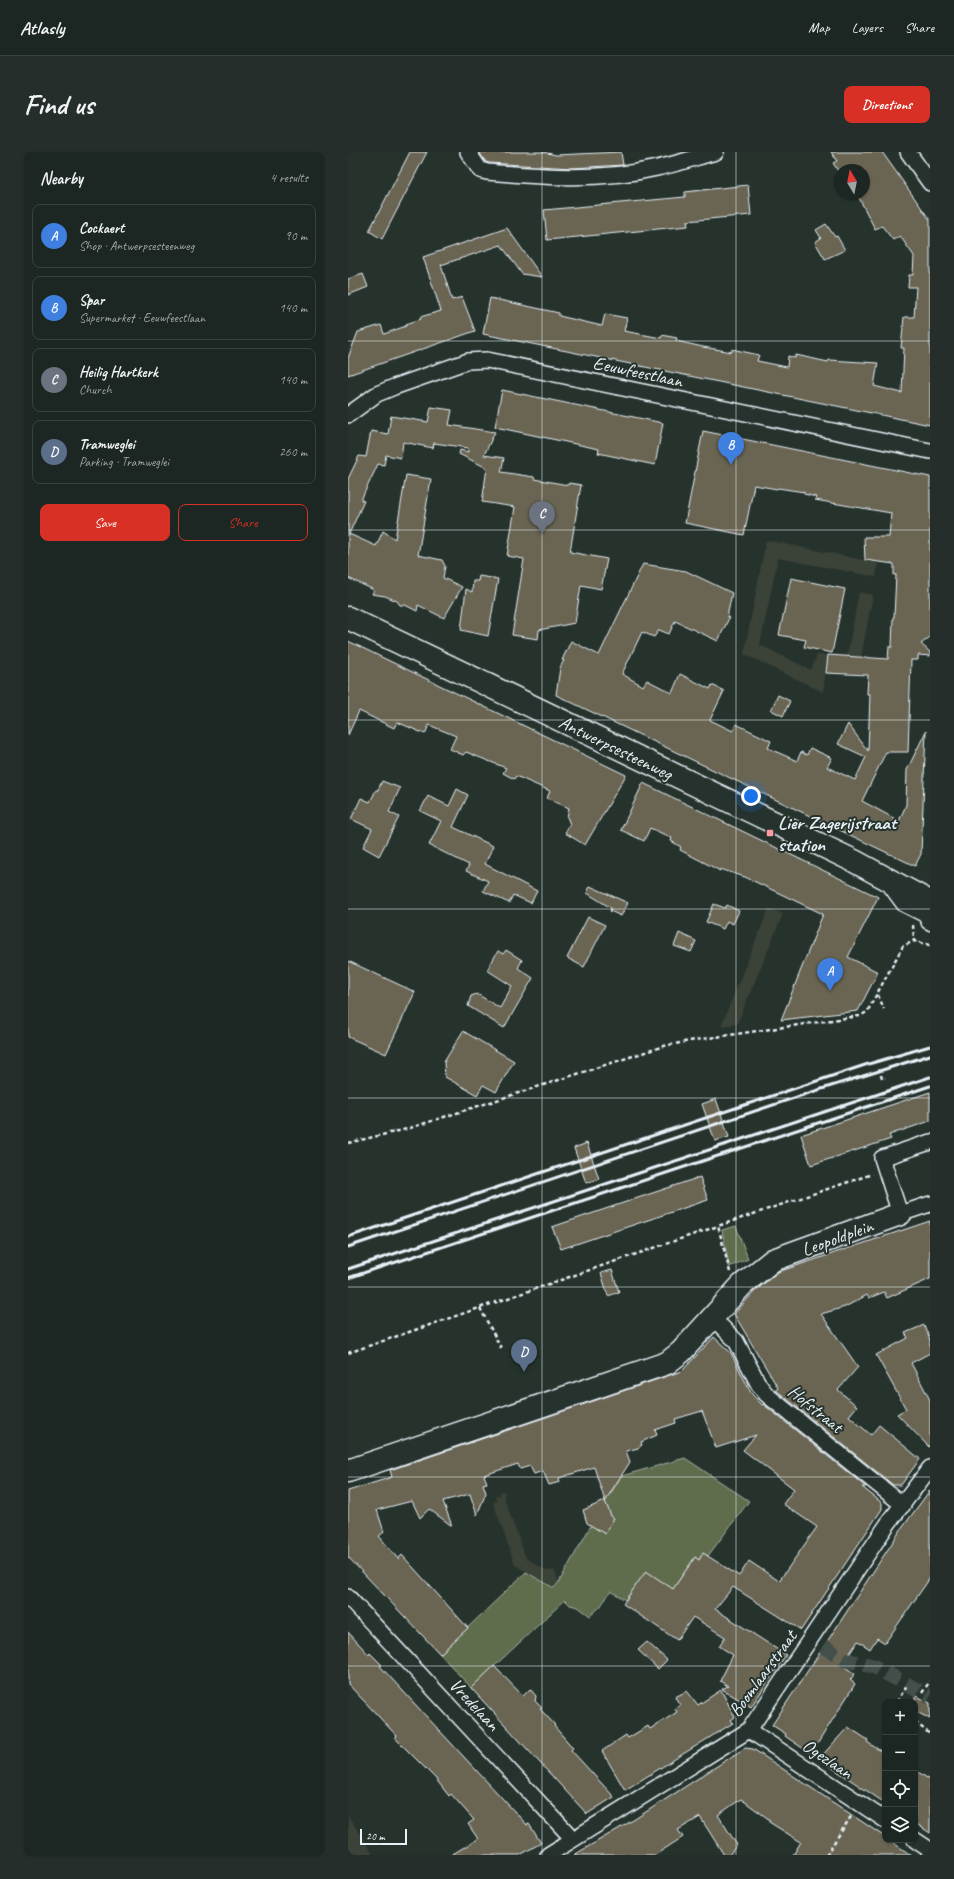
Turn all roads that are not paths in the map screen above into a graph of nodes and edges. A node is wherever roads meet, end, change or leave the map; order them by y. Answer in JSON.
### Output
{"nodes":[{"id":1,"x":468,"y":152,"type":"edge"},
{"id":2,"x":716,"y":152,"type":"edge"},
{"id":3,"x":908,"y":152,"type":"edge"},
{"id":4,"x":930,"y":183,"type":"edge"},
{"id":5,"x":348,"y":415,"type":"edge"},
{"id":6,"x":930,"y":451,"type":"edge"},
{"id":7,"x":348,"y":618,"type":"edge"},
{"id":8,"x":927,"y":910,"type":"edge"},
{"id":9,"x":930,"y":926,"type":"edge"},
{"id":10,"x":930,"y":1142,"type":"edge"},
{"id":11,"x":929,"y":1204,"type":"edge"},
{"id":12,"x":900,"y":1214,"type":"junction"},
{"id":13,"x":722,"y":1327,"type":"dead end"},
{"id":14,"x":930,"y":1468,"type":"edge"},
{"id":15,"x":348,"y":1471,"type":"edge"},
{"id":16,"x":903,"y":1505,"type":"junction"},
{"id":17,"x":348,"y":1597,"type":"edge"},
{"id":18,"x":749,"y":1730,"type":"junction"},
{"id":19,"x":882,"y":1818,"type":"edge"},
{"id":20,"x":573,"y":1838,"type":"junction"},
{"id":21,"x":918,"y":1842,"type":"edge"},
{"id":22,"x":930,"y":1850,"type":"edge"},
{"id":23,"x":548,"y":1855,"type":"edge"}],
"edges":[{"from":1,"to":2,"type":"street"},
{"from":3,"to":4,"type":"street"},
{"from":5,"to":6,"type":"street","name":"Eeuwfeestlaan"},
{"from":7,"to":8,"type":"street","name":"Antwerpsesteenweg"},
{"from":8,"to":9,"type":"lane"},
{"from":10,"to":12,"type":"street"},
{"from":11,"to":12,"type":"street","name":"Leopoldplein"},
{"from":12,"to":15,"type":"street","name":"Leopoldplein"},
{"from":13,"to":16,"type":"street","name":"Hofstraat"},
{"from":14,"to":16,"type":"street","name":"Boomlaarstraat"},
{"from":16,"to":18,"type":"street","name":"Boomlaarstraat"},
{"from":17,"to":20,"type":"street","name":"Vredelaan"},
{"from":18,"to":19,"type":"street","name":"Ogezlaan"},
{"from":18,"to":20,"type":"street","name":"Boomlaarstraat"},
{"from":20,"to":23,"type":"street","name":"Boomlaarstraat"},
{"from":21,"to":22,"type":"street"}]}
